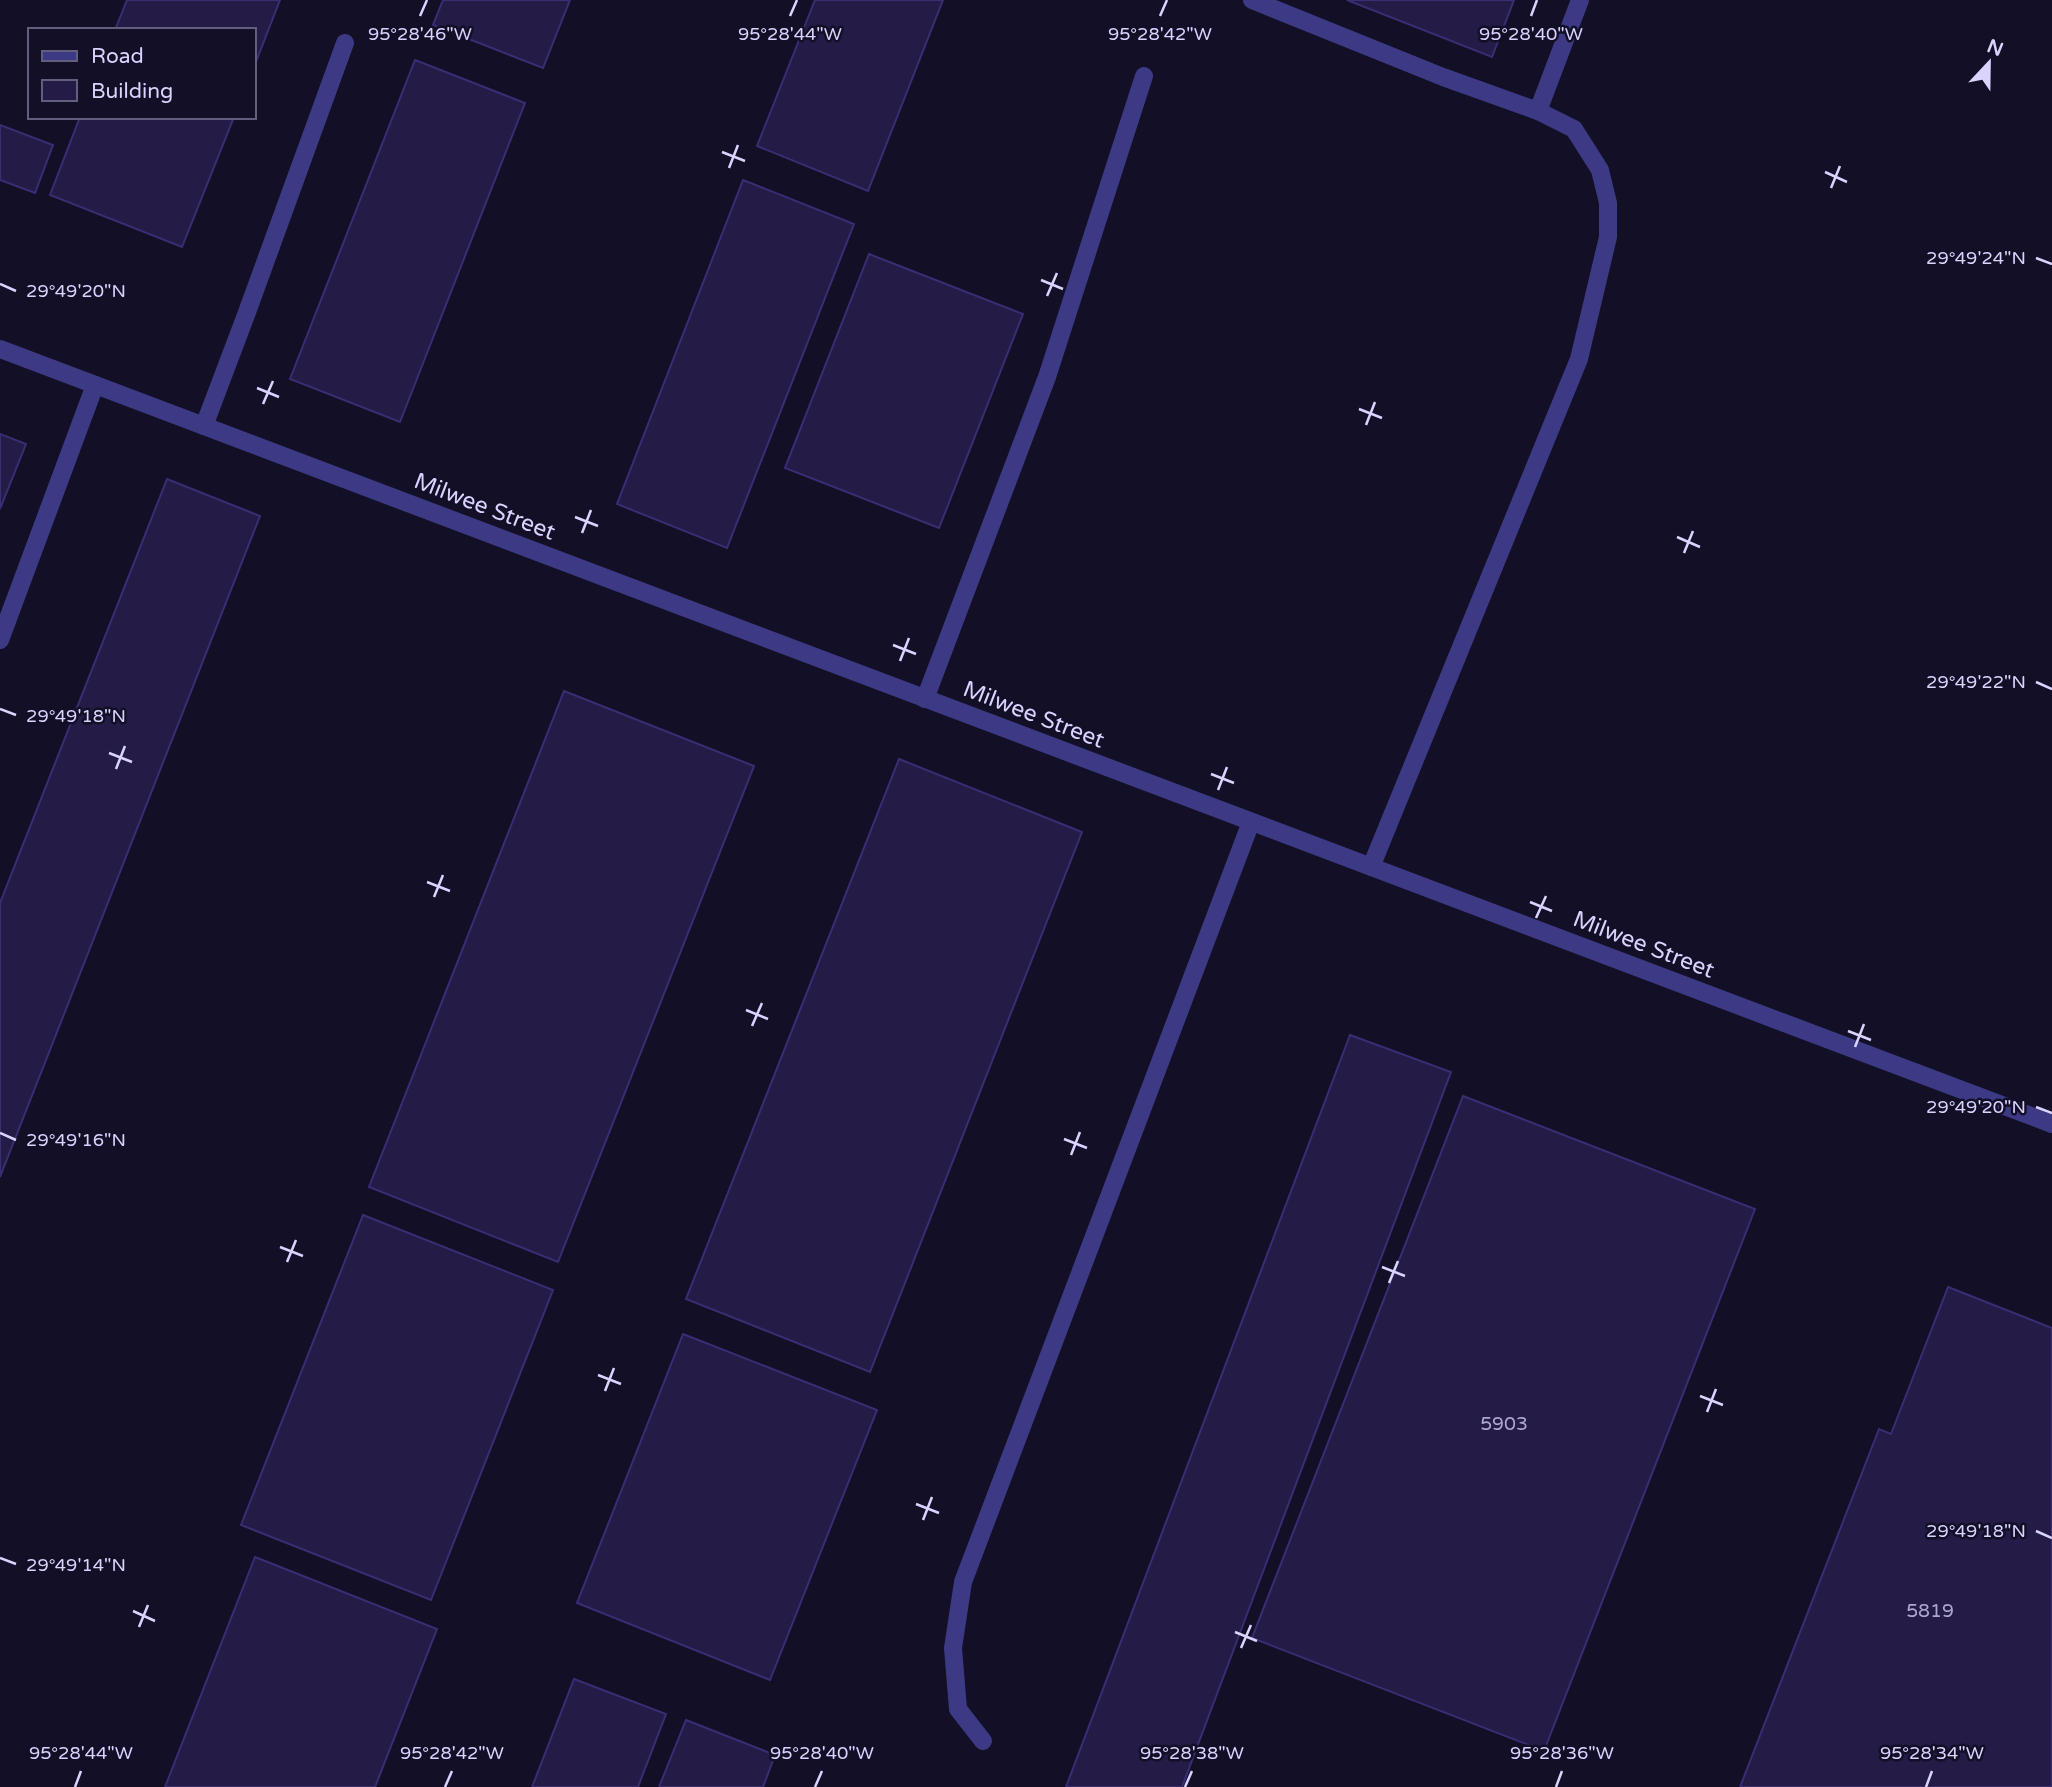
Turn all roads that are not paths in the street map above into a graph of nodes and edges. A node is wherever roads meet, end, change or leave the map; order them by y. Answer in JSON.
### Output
{"nodes":[{"id":1,"x":1252,"y":0,"type":"edge"},
{"id":2,"x":1580,"y":0,"type":"edge"},
{"id":3,"x":345,"y":43,"type":"dead end"},
{"id":4,"x":1144,"y":76,"type":"dead end"},
{"id":5,"x":1538,"y":111,"type":"junction"},
{"id":6,"x":0,"y":349,"type":"edge"},
{"id":7,"x":95,"y":385,"type":"junction"},
{"id":8,"x":204,"y":426,"type":"junction"},
{"id":9,"x":0,"y":640,"type":"edge"},
{"id":10,"x":926,"y":699,"type":"junction"},
{"id":11,"x":1251,"y":822,"type":"junction"},
{"id":12,"x":1371,"y":867,"type":"junction"},
{"id":13,"x":2052,"y":1124,"type":"edge"},
{"id":14,"x":983,"y":1741,"type":"dead end"}],
"edges":[{"from":1,"to":5,"type":"street"},
{"from":2,"to":5,"type":"street"},
{"from":3,"to":8,"type":"street"},
{"from":4,"to":10,"type":"street"},
{"from":5,"to":12,"type":"street"},
{"from":6,"to":7,"type":"street","name":"Milwee Street"},
{"from":7,"to":8,"type":"street","name":"Milwee Street"},
{"from":7,"to":9,"type":"street"},
{"from":8,"to":10,"type":"street","name":"Milwee Street"},
{"from":10,"to":11,"type":"street","name":"Milwee Street"},
{"from":11,"to":12,"type":"street","name":"Milwee Street"},
{"from":11,"to":14,"type":"street"},
{"from":12,"to":13,"type":"street","name":"Milwee Street"}]}
